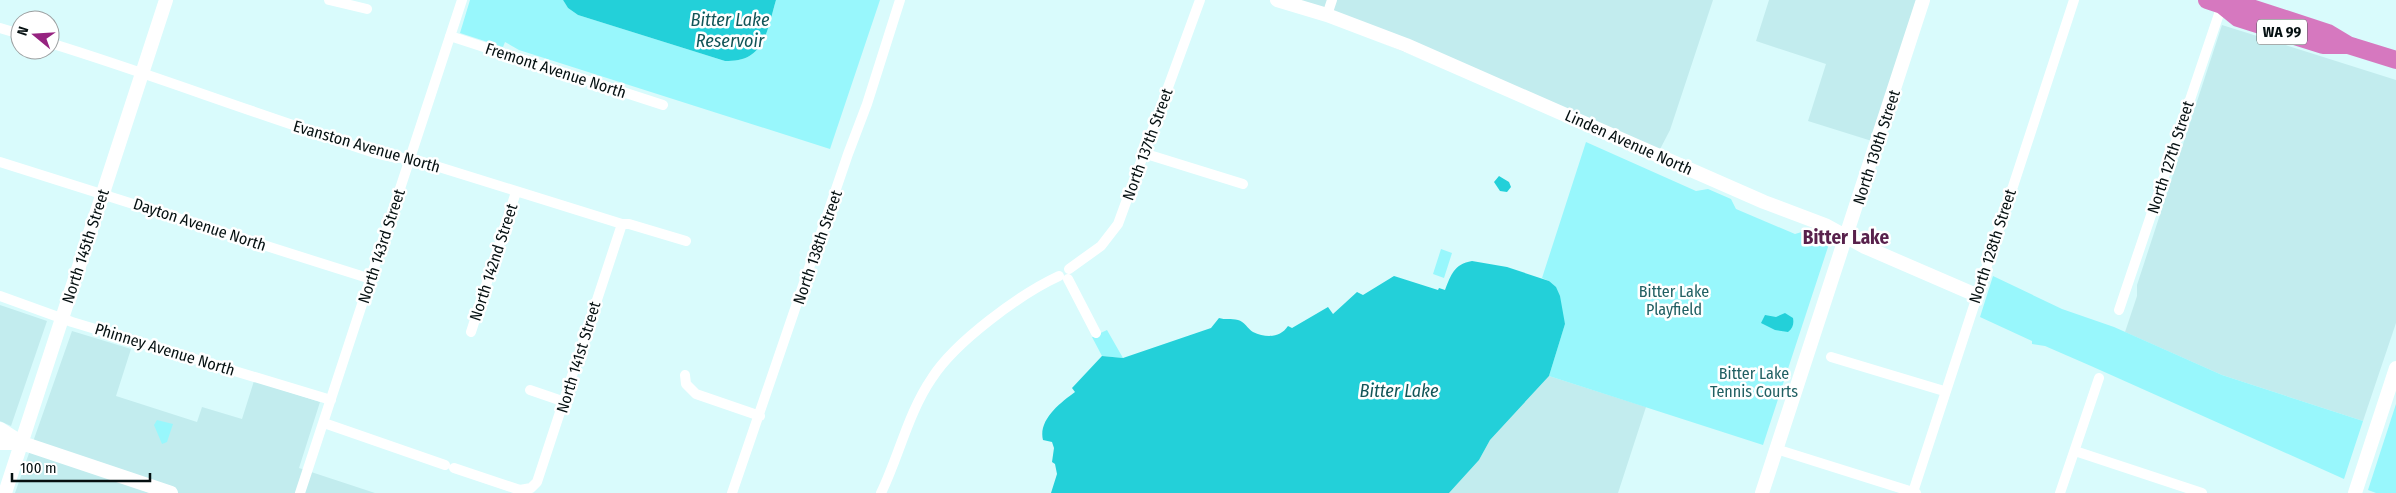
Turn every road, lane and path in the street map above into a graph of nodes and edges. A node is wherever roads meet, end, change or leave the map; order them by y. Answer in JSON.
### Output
{"nodes":[{"id":1,"x":166,"y":0,"type":"edge"},
{"id":2,"x":330,"y":0,"type":"edge"},
{"id":3,"x":462,"y":0,"type":"edge"},
{"id":4,"x":900,"y":0,"type":"edge"},
{"id":5,"x":1200,"y":0,"type":"edge"},
{"id":6,"x":1277,"y":0,"type":"edge"},
{"id":7,"x":1332,"y":0,"type":"edge"},
{"id":8,"x":1923,"y":0,"type":"edge"},
{"id":9,"x":2074,"y":0,"type":"edge"},
{"id":10,"x":2214,"y":2,"type":"edge"},
{"id":11,"x":367,"y":9,"type":"dead end"},
{"id":12,"x":1327,"y":15,"type":"junction"},
{"id":13,"x":450,"y":36,"type":"junction"},
{"id":14,"x":60,"y":46,"type":"edge"},
{"id":15,"x":2396,"y":60,"type":"edge"},
{"id":16,"x":142,"y":73,"type":"junction"},
{"id":17,"x":663,"y":105,"type":"dead end"},
{"id":18,"x":1143,"y":153,"type":"junction"},
{"id":19,"x":410,"y":158,"type":"junction"},
{"id":20,"x":0,"y":162,"type":"edge"},
{"id":21,"x":1243,"y":184,"type":"dead end"},
{"id":22,"x":516,"y":192,"type":"junction"},
{"id":23,"x":102,"y":194,"type":"junction"},
{"id":24,"x":622,"y":224,"type":"junction"},
{"id":25,"x":1846,"y":237,"type":"junction"},
{"id":26,"x":686,"y":242,"type":"dead end"},
{"id":27,"x":1065,"y":275,"type":"junction"},
{"id":28,"x":370,"y":278,"type":"junction"},
{"id":29,"x":1976,"y":295,"type":"junction"},
{"id":30,"x":0,"y":296,"type":"edge"},
{"id":31,"x":2119,"y":310,"type":"dead end"},
{"id":32,"x":62,"y":318,"type":"junction"},
{"id":33,"x":471,"y":332,"type":"dead end"},
{"id":34,"x":1096,"y":333,"type":"dead end"},
{"id":35,"x":1831,"y":357,"type":"dead end"},
{"id":36,"x":2396,"y":368,"type":"edge"},
{"id":37,"x":685,"y":375,"type":"dead end"},
{"id":38,"x":2100,"y":378,"type":"dead end"},
{"id":39,"x":530,"y":390,"type":"dead end"},
{"id":40,"x":1944,"y":391,"type":"junction"},
{"id":41,"x":331,"y":400,"type":"junction"},
{"id":42,"x":565,"y":402,"type":"junction"},
{"id":43,"x":760,"y":416,"type":"junction"},
{"id":44,"x":324,"y":422,"type":"junction"},
{"id":45,"x":0,"y":430,"type":"edge"},
{"id":46,"x":0,"y":443,"type":"edge"},
{"id":47,"x":22,"y":443,"type":"junction"},
{"id":48,"x":1776,"y":449,"type":"junction"},
{"id":49,"x":2075,"y":450,"type":"junction"},
{"id":50,"x":155,"y":491,"type":"edge"},
{"id":51,"x":5,"y":493,"type":"edge"},
{"id":52,"x":171,"y":493,"type":"edge"},
{"id":53,"x":300,"y":493,"type":"edge"},
{"id":54,"x":732,"y":493,"type":"edge"},
{"id":55,"x":881,"y":493,"type":"edge"},
{"id":56,"x":1762,"y":493,"type":"edge"},
{"id":57,"x":1914,"y":493,"type":"edge"},
{"id":58,"x":2060,"y":493,"type":"edge"},
{"id":59,"x":2202,"y":493,"type":"edge"},
{"id":60,"x":2355,"y":493,"type":"edge"}],
"edges":[{"from":1,"to":16,"type":"main road","name":"North 145th Street"},
{"from":2,"to":11,"type":"street"},
{"from":3,"to":13,"type":"street","name":"North 143rd Street"},
{"from":4,"to":43,"type":"street","name":"North 138th Street"},
{"from":5,"to":18,"type":"street","name":"North 137th Street"},
{"from":6,"to":12,"type":"main road","name":"Linden Avenue North"},
{"from":7,"to":12,"type":"street"},
{"from":8,"to":25,"type":"main road","name":"North 130th Street"},
{"from":9,"to":29,"type":"street","name":"North 128th Street"},
{"from":10,"to":15,"type":"highway","number":"WA 99"},
{"from":10,"to":31,"type":"street","name":"North 127th Street"},
{"from":12,"to":25,"type":"main road","name":"Linden Avenue North"},
{"from":13,"to":17,"type":"street","name":"Fremont Avenue North"},
{"from":13,"to":19,"type":"street","name":"North 143rd Street"},
{"from":14,"to":16,"type":"street","name":"Evanston Avenue North"},
{"from":16,"to":19,"type":"street","name":"Evanston Avenue North"},
{"from":16,"to":23,"type":"main road","name":"North 145th Street"},
{"from":18,"to":21,"type":"street"},
{"from":18,"to":27,"type":"street","name":"North 137th Street"},
{"from":19,"to":22,"type":"street","name":"Evanston Avenue North"},
{"from":19,"to":28,"type":"street","name":"North 143rd Street"},
{"from":20,"to":23,"type":"street","name":"Dayton Avenue North"},
{"from":22,"to":24,"type":"street","name":"Evanston Avenue North"},
{"from":22,"to":33,"type":"street","name":"North 142nd Street"},
{"from":23,"to":28,"type":"street","name":"Dayton Avenue North"},
{"from":23,"to":32,"type":"main road","name":"North 145th Street"},
{"from":24,"to":26,"type":"street","name":"Evanston Avenue North"},
{"from":24,"to":42,"type":"street","name":"North 141st Street"},
{"from":25,"to":29,"type":"main road","name":"Linden Avenue North"},
{"from":25,"to":48,"type":"main road","name":"North 130th Street"},
{"from":27,"to":34,"type":"street"},
{"from":27,"to":55,"type":"street","name":"North 137th Street"},
{"from":28,"to":41,"type":"street","name":"North 143rd Street"},
{"from":29,"to":40,"type":"street","name":"North 128th Street"},
{"from":30,"to":32,"type":"street","name":"Phinney Avenue North"},
{"from":32,"to":41,"type":"street","name":"Phinney Avenue North"},
{"from":32,"to":47,"type":"main road","name":"North 145th Street"},
{"from":35,"to":40,"type":"street"},
{"from":36,"to":60,"type":"main road"},
{"from":37,"to":43,"type":"street"},
{"from":38,"to":49,"type":"street"},
{"from":39,"to":42,"type":"street"},
{"from":40,"to":57,"type":"street","name":"North 128th Street"},
{"from":41,"to":44,"type":"street","name":"North 143rd Street"},
{"from":42,"to":44,"type":"street","name":"North 141st Street"},
{"from":43,"to":54,"type":"street","name":"North 138th Street"},
{"from":44,"to":53,"type":"street","name":"North 143rd Street"},
{"from":45,"to":47,"type":"main road"},
{"from":46,"to":47,"type":"main road"},
{"from":47,"to":50,"type":"main road"},
{"from":47,"to":51,"type":"main road","name":"North 145th Street"},
{"from":48,"to":56,"type":"main road","name":"North 130th Street"},
{"from":48,"to":57,"type":"street"},
{"from":49,"to":58,"type":"street"},
{"from":49,"to":59,"type":"street"},
{"from":50,"to":52,"type":"main road"}]}
